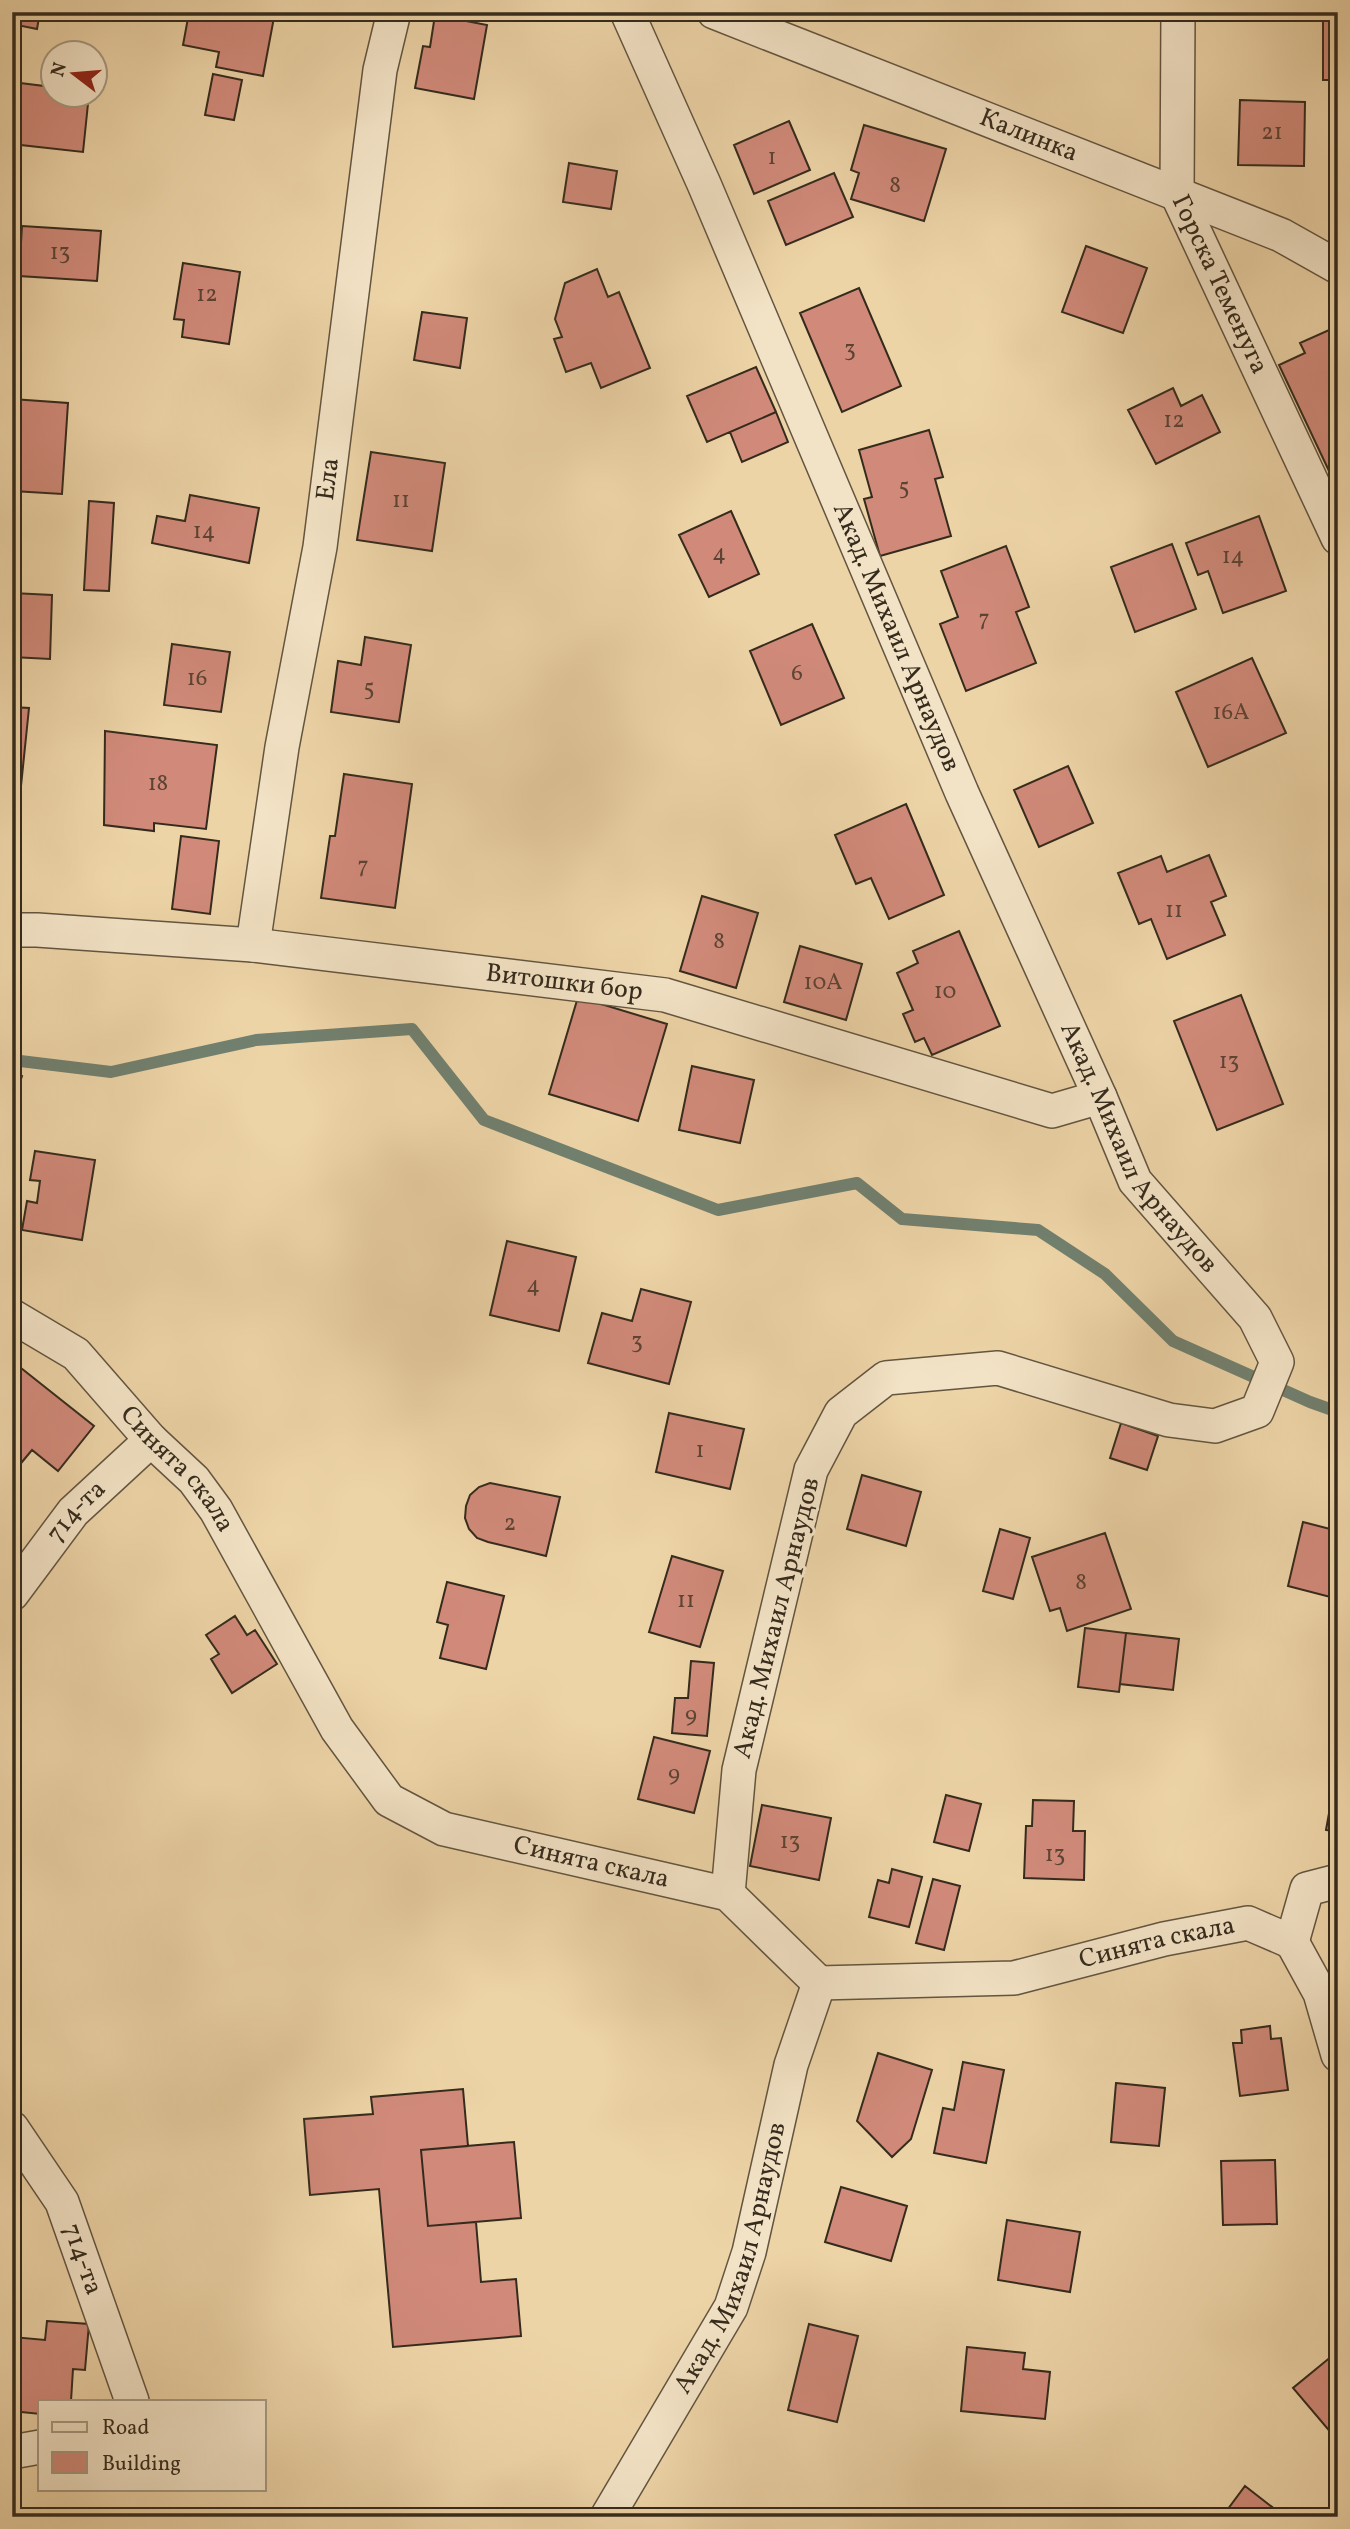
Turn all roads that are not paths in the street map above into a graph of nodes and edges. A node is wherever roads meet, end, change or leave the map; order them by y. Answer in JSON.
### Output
{"nodes":[{"id":1,"x":394,"y":12,"type":"edge"},
{"id":2,"x":627,"y":12,"type":"edge"},
{"id":3,"x":714,"y":12,"type":"edge"},
{"id":4,"x":1178,"y":12,"type":"edge"},
{"id":5,"x":1177,"y":194,"type":"junction"},
{"id":6,"x":1338,"y":267,"type":"edge"},
{"id":7,"x":1338,"y":538,"type":"edge"},
{"id":8,"x":12,"y":930,"type":"edge"},
{"id":9,"x":253,"y":945,"type":"junction"},
{"id":10,"x":1100,"y":1097,"type":"junction"},
{"id":11,"x":12,"y":1316,"type":"edge"},
{"id":12,"x":151,"y":1440,"type":"junction"},
{"id":13,"x":12,"y":1594,"type":"edge"},
{"id":14,"x":1338,"y":1881,"type":"edge"},
{"id":15,"x":728,"y":1894,"type":"junction"},
{"id":16,"x":1292,"y":1942,"type":"junction"},
{"id":17,"x":819,"y":1983,"type":"junction"},
{"id":18,"x":1338,"y":2055,"type":"edge"},
{"id":19,"x":12,"y":2128,"type":"edge"},
{"id":20,"x":132,"y":2400,"type":"edge"},
{"id":21,"x":38,"y":2447,"type":"edge"},
{"id":22,"x":12,"y":2452,"type":"edge"},
{"id":23,"x":607,"y":2517,"type":"edge"}],
"edges":[{"from":1,"to":9,"type":"street","name":"Ела"},
{"from":2,"to":10,"type":"street","name":"Акад. Михаил Арнаудов"},
{"from":3,"to":5,"type":"street","name":"Калинка"},
{"from":4,"to":5,"type":"street","name":"Горска Теменуга"},
{"from":5,"to":6,"type":"street","name":"Калинка"},
{"from":5,"to":7,"type":"street","name":"Горска Теменуга"},
{"from":8,"to":9,"type":"street","name":"Витошки бор"},
{"from":9,"to":10,"type":"street","name":"Витошки бор"},
{"from":10,"to":15,"type":"street","name":"Акад. Михаил Арнаудов"},
{"from":11,"to":12,"type":"street","name":"Синята скала"},
{"from":12,"to":13,"type":"street","name":"714-та"},
{"from":12,"to":15,"type":"street","name":"Синята скала"},
{"from":14,"to":16,"type":"street"},
{"from":15,"to":17,"type":"street"},
{"from":16,"to":17,"type":"street","name":"Синята скала"},
{"from":16,"to":18,"type":"street"},
{"from":17,"to":23,"type":"street","name":"Акад. Михаил Арнаудов"},
{"from":19,"to":20,"type":"street","name":"714-та"},
{"from":21,"to":22,"type":"street"}]}
